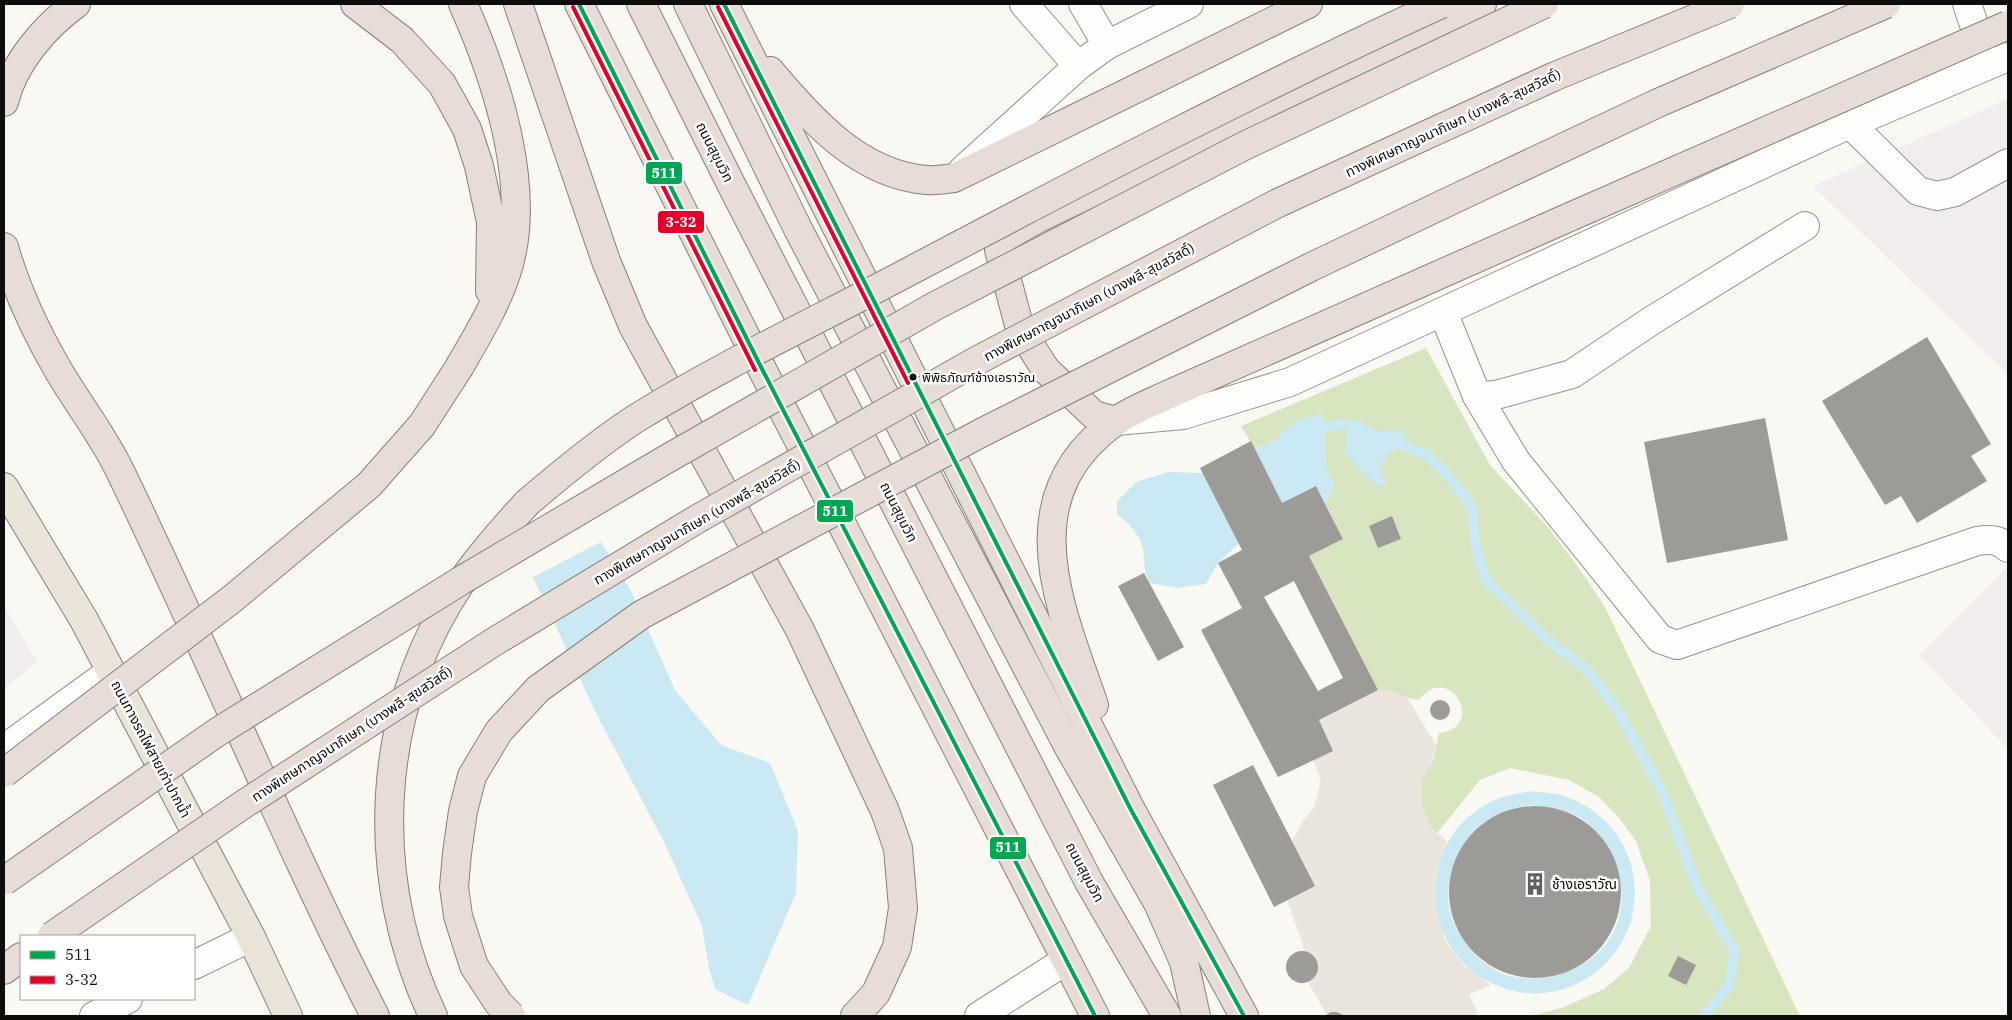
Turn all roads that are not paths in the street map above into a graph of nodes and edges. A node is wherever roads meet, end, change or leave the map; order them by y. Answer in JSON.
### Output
{"nodes":[{"id":1,"x":76,"y":4,"type":"edge"},
{"id":2,"x":355,"y":4,"type":"edge"},
{"id":3,"x":463,"y":4,"type":"edge"},
{"id":4,"x":518,"y":4,"type":"edge"},
{"id":5,"x":579,"y":4,"type":"edge"},
{"id":6,"x":641,"y":4,"type":"edge"},
{"id":7,"x":688,"y":4,"type":"edge"},
{"id":8,"x":724,"y":4,"type":"edge"},
{"id":9,"x":1024,"y":4,"type":"edge"},
{"id":10,"x":1084,"y":4,"type":"edge"},
{"id":11,"x":1189,"y":4,"type":"edge"},
{"id":12,"x":1308,"y":4,"type":"edge"},
{"id":13,"x":1441,"y":4,"type":"edge"},
{"id":14,"x":1482,"y":4,"type":"edge"},
{"id":15,"x":1544,"y":4,"type":"edge"},
{"id":16,"x":1730,"y":4,"type":"edge"},
{"id":17,"x":1886,"y":4,"type":"edge"},
{"id":18,"x":1967,"y":4,"type":"edge"},
{"id":19,"x":2008,"y":25,"type":"edge"},
{"id":20,"x":739,"y":34,"type":"junction"},
{"id":21,"x":1107,"y":45,"type":"junction"},
{"id":22,"x":2008,"y":57,"type":"edge"},
{"id":23,"x":1078,"y":66,"type":"junction"},
{"id":24,"x":1972,"y":71,"type":"junction"},
{"id":25,"x":4,"y":102,"type":"edge"},
{"id":26,"x":1850,"y":124,"type":"junction"},
{"id":27,"x":2008,"y":163,"type":"edge"},
{"id":28,"x":954,"y":178,"type":"junction"},
{"id":29,"x":1805,"y":226,"type":"dead end"},
{"id":30,"x":4,"y":247,"type":"edge"},
{"id":31,"x":1443,"y":312,"type":"junction"},
{"id":32,"x":490,"y":313,"type":"junction"},
{"id":33,"x":1477,"y":396,"type":"junction"},
{"id":34,"x":1116,"y":421,"type":"junction"},
{"id":35,"x":4,"y":487,"type":"edge"},
{"id":36,"x":2008,"y":548,"type":"edge"},
{"id":37,"x":110,"y":672,"type":"junction"},
{"id":38,"x":4,"y":748,"type":"edge"},
{"id":39,"x":4,"y":773,"type":"edge"},
{"id":40,"x":1130,"y":808,"type":"junction"},
{"id":41,"x":4,"y":881,"type":"edge"},
{"id":42,"x":53,"y":935,"type":"edge"},
{"id":43,"x":251,"y":937,"type":"junction"},
{"id":44,"x":20,"y":958,"type":"edge"},
{"id":45,"x":1065,"y":960,"type":"junction"},
{"id":46,"x":195,"y":965,"type":"edge"},
{"id":47,"x":4,"y":970,"type":"edge"},
{"id":48,"x":126,"y":1000,"type":"edge"},
{"id":49,"x":94,"y":1016,"type":"edge"},
{"id":50,"x":288,"y":1016,"type":"edge"},
{"id":51,"x":375,"y":1016,"type":"edge"},
{"id":52,"x":433,"y":1016,"type":"edge"},
{"id":53,"x":511,"y":1016,"type":"edge"},
{"id":54,"x":855,"y":1016,"type":"edge"},
{"id":55,"x":979,"y":1016,"type":"edge"},
{"id":56,"x":1095,"y":1016,"type":"edge"},
{"id":57,"x":1167,"y":1016,"type":"edge"},
{"id":58,"x":1196,"y":1016,"type":"edge"},
{"id":59,"x":1244,"y":1016,"type":"edge"}],
"edges":[{"from":1,"to":25,"type":"highway"},
{"from":2,"to":32,"type":"highway"},
{"from":3,"to":32,"type":"highway"},
{"from":4,"to":54,"type":"highway"},
{"from":5,"to":45,"type":"highway"},
{"from":6,"to":57,"type":"highway","name":"ถนนสุขุมวิท"},
{"from":7,"to":58,"type":"highway","bridge":true},
{"from":8,"to":20,"type":"highway"},
{"from":9,"to":23,"type":"street"},
{"from":10,"to":21,"type":"street"},
{"from":11,"to":21,"type":"street"},
{"from":12,"to":28,"type":"highway"},
{"from":13,"to":52,"type":"highway","bridge":true},
{"from":14,"to":34,"type":"highway"},
{"from":15,"to":41,"type":"highway","bridge":true},
{"from":16,"to":42,"type":"highway","name":"ทางพิเศษกาญจนาภิเษก (บางพลี-สุขสวัสดิ์)","bridge":true},
{"from":17,"to":53,"type":"highway","bridge":true},
{"from":18,"to":24,"type":"street"},
{"from":19,"to":34,"type":"highway","bridge":true},
{"from":20,"to":28,"type":"highway"},
{"from":20,"to":40,"type":"highway"},
{"from":21,"to":23,"type":"street"},
{"from":22,"to":24,"type":"street"},
{"from":23,"to":28,"type":"street"},
{"from":24,"to":26,"type":"street"},
{"from":26,"to":27,"type":"street"},
{"from":26,"to":31,"type":"street"},
{"from":29,"to":33,"type":"street"},
{"from":30,"to":51,"type":"highway"},
{"from":31,"to":33,"type":"street"},
{"from":31,"to":34,"type":"street"},
{"from":32,"to":39,"type":"highway","bridge":true},
{"from":33,"to":36,"type":"street"},
{"from":34,"to":40,"type":"highway"},
{"from":35,"to":37,"type":"main road","name":"ถนนทางรถไฟสายเก่าปากน้ำ"},
{"from":37,"to":38,"type":"street"},
{"from":37,"to":43,"type":"main road","name":"ถนนทางรถไฟสายเก่าปากน้ำ"},
{"from":40,"to":59,"type":"highway"},
{"from":43,"to":46,"type":"street"},
{"from":43,"to":50,"type":"main road","name":"ถนนทางรถไฟสายเก่าปากน้ำ"},
{"from":44,"to":47,"type":"highway"},
{"from":45,"to":55,"type":"street"},
{"from":45,"to":56,"type":"highway"},
{"from":48,"to":49,"type":"street"}]}
